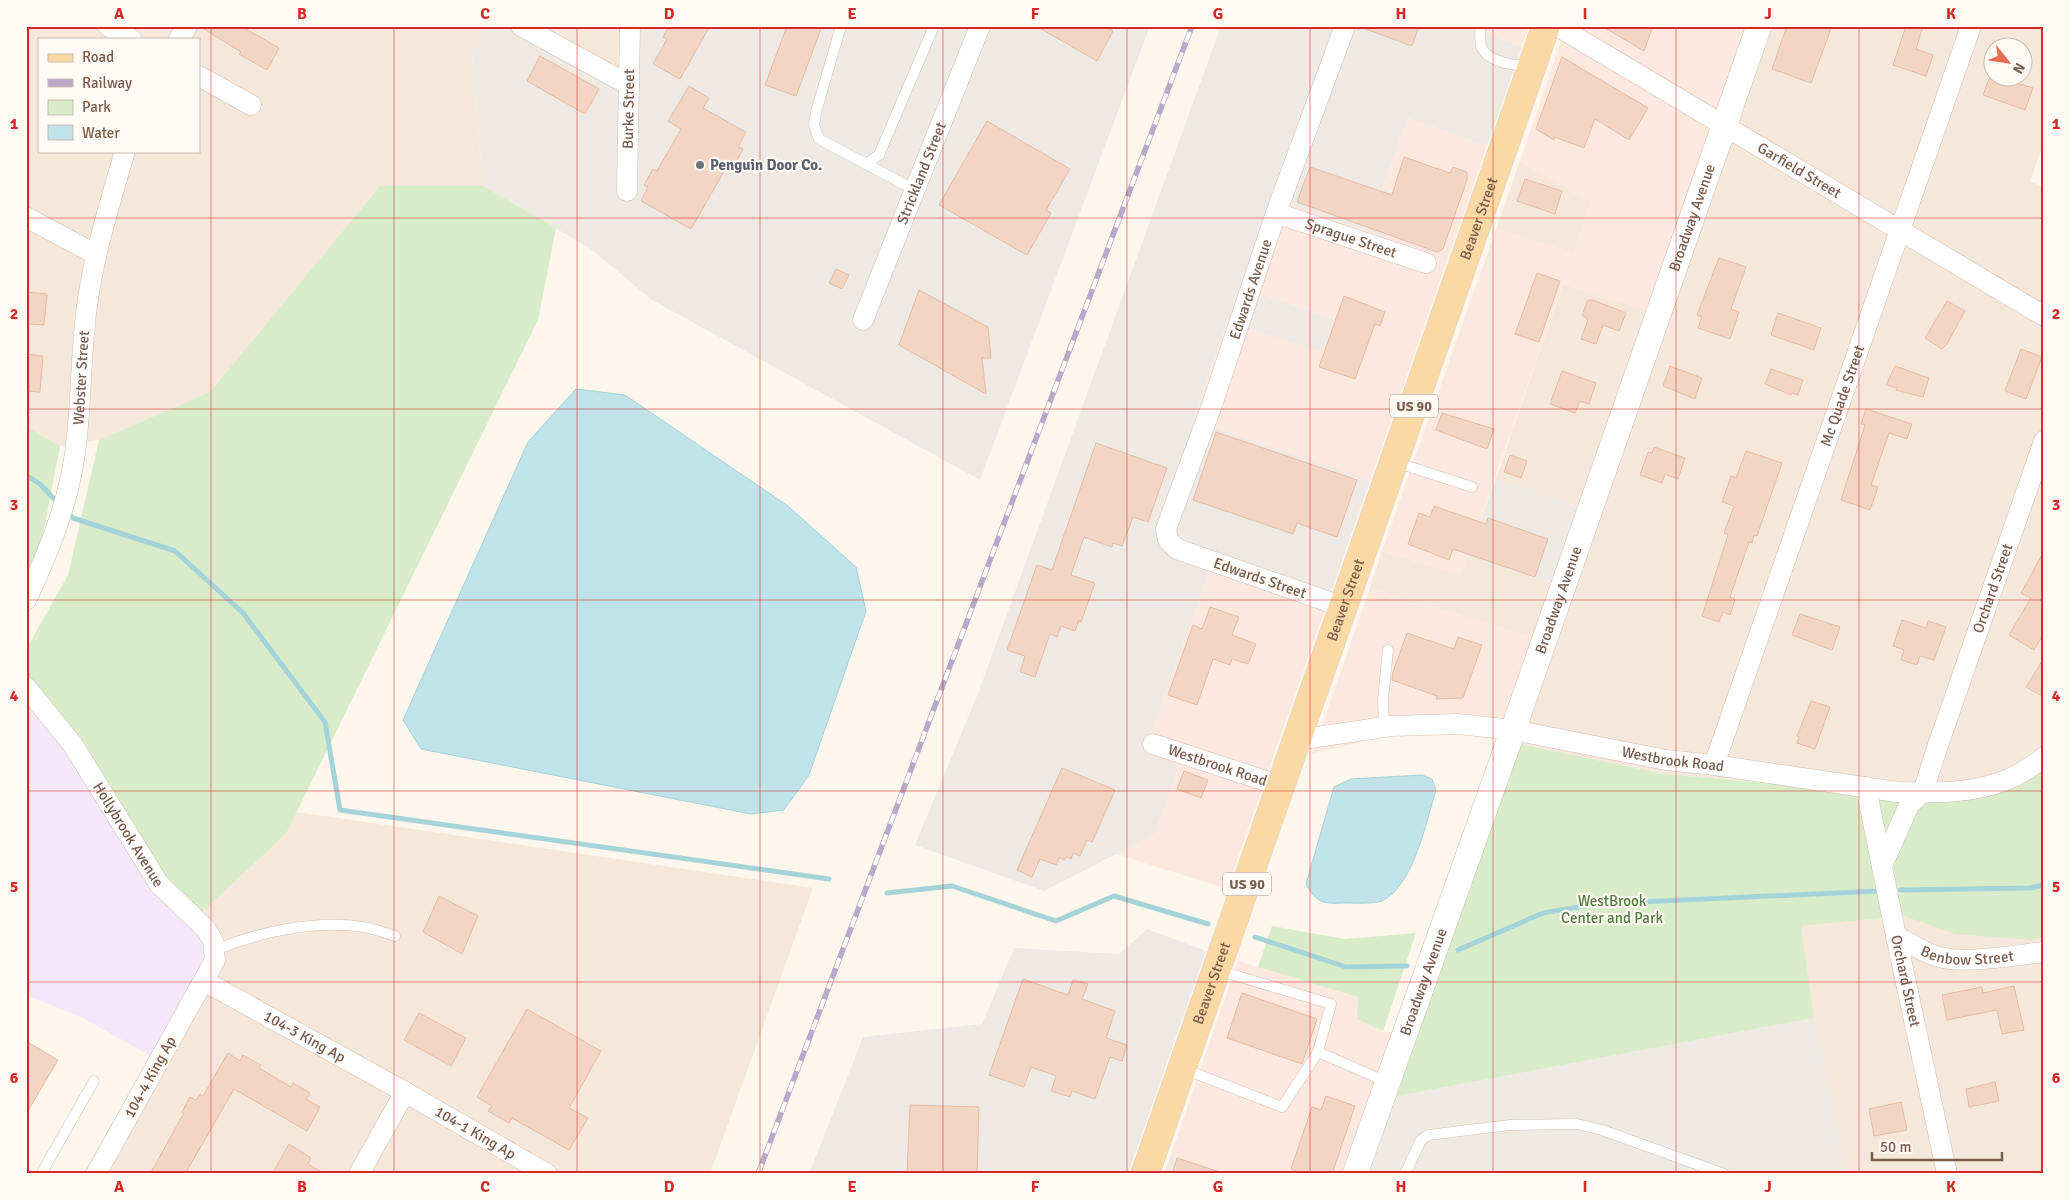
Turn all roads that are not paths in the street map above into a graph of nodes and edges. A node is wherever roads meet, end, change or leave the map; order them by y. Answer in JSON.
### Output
{"nodes":[{"id":1,"x":108,"y":26,"type":"edge"},
{"id":2,"x":186,"y":26,"type":"edge"},
{"id":3,"x":521,"y":26,"type":"edge"},
{"id":4,"x":630,"y":26,"type":"edge"},
{"id":5,"x":841,"y":26,"type":"edge"},
{"id":6,"x":934,"y":26,"type":"edge"},
{"id":7,"x":980,"y":26,"type":"edge"},
{"id":8,"x":1345,"y":26,"type":"edge"},
{"id":9,"x":1480,"y":26,"type":"edge"},
{"id":10,"x":1546,"y":26,"type":"edge"},
{"id":11,"x":1556,"y":26,"type":"edge"},
{"id":12,"x":1759,"y":26,"type":"edge"},
{"id":13,"x":1971,"y":26,"type":"edge"},
{"id":14,"x":129,"y":38,"type":"edge"},
{"id":15,"x":180,"y":38,"type":"edge"},
{"id":16,"x":1532,"y":68,"type":"junction"},
{"id":17,"x":200,"y":77,"type":"edge"},
{"id":18,"x":629,"y":85,"type":"junction"},
{"id":19,"x":251,"y":104,"type":"dead end"},
{"id":20,"x":1724,"y":127,"type":"junction"},
{"id":21,"x":125,"y":152,"type":"edge"},
{"id":22,"x":866,"y":164,"type":"junction"},
{"id":23,"x":916,"y":190,"type":"junction"},
{"id":24,"x":627,"y":191,"type":"dead end"},
{"id":25,"x":1276,"y":213,"type":"junction"},
{"id":26,"x":26,"y":217,"type":"edge"},
{"id":27,"x":1900,"y":231,"type":"junction"},
{"id":28,"x":95,"y":254,"type":"junction"},
{"id":29,"x":1426,"y":263,"type":"dead end"},
{"id":30,"x":2044,"y":316,"type":"edge"},
{"id":31,"x":864,"y":320,"type":"dead end"},
{"id":32,"x":2044,"y":440,"type":"edge"},
{"id":33,"x":1394,"y":462,"type":"junction"},
{"id":34,"x":1472,"y":487,"type":"dead end"},
{"id":35,"x":1177,"y":549,"type":"joint"},
{"id":36,"x":26,"y":600,"type":"edge"},
{"id":37,"x":1344,"y":607,"type":"junction"},
{"id":38,"x":1388,"y":650,"type":"dead end"},
{"id":39,"x":26,"y":687,"type":"edge"},
{"id":40,"x":1384,"y":727,"type":"junction"},
{"id":41,"x":1513,"y":730,"type":"junction"},
{"id":42,"x":1297,"y":740,"type":"junction"},
{"id":43,"x":1153,"y":744,"type":"dead end"},
{"id":44,"x":2044,"y":757,"type":"edge"},
{"id":45,"x":1714,"y":765,"type":"junction"},
{"id":46,"x":1281,"y":786,"type":"junction"},
{"id":47,"x":1866,"y":787,"type":"junction"},
{"id":48,"x":1923,"y":792,"type":"junction"},
{"id":49,"x":1882,"y":866,"type":"junction"},
{"id":50,"x":394,"y":936,"type":"dead end"},
{"id":51,"x":1896,"y":936,"type":"junction"},
{"id":52,"x":214,"y":950,"type":"junction"},
{"id":53,"x":2044,"y":952,"type":"edge"},
{"id":54,"x":1217,"y":970,"type":"junction"},
{"id":55,"x":204,"y":981,"type":"junction"},
{"id":56,"x":1318,"y":1052,"type":"junction"},
{"id":57,"x":1182,"y":1069,"type":"junction"},
{"id":58,"x":94,"y":1081,"type":"dead end"},
{"id":59,"x":1388,"y":1082,"type":"junction"},
{"id":60,"x":405,"y":1092,"type":"junction"},
{"id":61,"x":41,"y":1174,"type":"edge"},
{"id":62,"x":96,"y":1174,"type":"edge"},
{"id":63,"x":359,"y":1174,"type":"edge"},
{"id":64,"x":547,"y":1174,"type":"edge"},
{"id":65,"x":1145,"y":1174,"type":"edge"},
{"id":66,"x":1355,"y":1174,"type":"edge"},
{"id":67,"x":1406,"y":1174,"type":"edge"},
{"id":68,"x":1724,"y":1174,"type":"edge"},
{"id":69,"x":1947,"y":1174,"type":"edge"}],
"edges":[{"from":1,"to":14,"type":"street"},
{"from":2,"to":15,"type":"street"},
{"from":3,"to":18,"type":"street"},
{"from":4,"to":18,"type":"street","name":"Burke Street"},
{"from":5,"to":22,"type":"lane"},
{"from":6,"to":22,"type":"lane"},
{"from":7,"to":23,"type":"street","name":"Strickland Street"},
{"from":8,"to":25,"type":"street","name":"Edwards Avenue"},
{"from":9,"to":16,"type":"lane"},
{"from":10,"to":16,"type":"main road","name":"Beaver Street","number":"US 90"},
{"from":11,"to":20,"type":"street","name":"Garfield Street"},
{"from":12,"to":20,"type":"street","name":"Broadway Avenue"},
{"from":13,"to":27,"type":"street","name":"Mc Quade Street"},
{"from":16,"to":33,"type":"main road","name":"Beaver Street","number":"US 90"},
{"from":17,"to":19,"type":"street"},
{"from":18,"to":24,"type":"street","name":"Burke Street"},
{"from":20,"to":27,"type":"street","name":"Garfield Street"},
{"from":20,"to":41,"type":"street","name":"Broadway Avenue"},
{"from":21,"to":28,"type":"street","name":"Webster Street"},
{"from":22,"to":23,"type":"lane"},
{"from":23,"to":31,"type":"street","name":"Strickland Street"},
{"from":25,"to":29,"type":"street","name":"Sprague Street"},
{"from":25,"to":35,"type":"street","name":"Edwards Avenue"},
{"from":26,"to":28,"type":"street"},
{"from":27,"to":30,"type":"street","name":"Garfield Street"},
{"from":27,"to":45,"type":"street","name":"Mc Quade Street"},
{"from":28,"to":36,"type":"street","name":"Webster Street"},
{"from":32,"to":48,"type":"street","name":"Orchard Street"},
{"from":33,"to":34,"type":"lane"},
{"from":33,"to":37,"type":"main road","name":"Beaver Street","number":"US 90"},
{"from":35,"to":37,"type":"street","name":"Edwards Street"},
{"from":37,"to":42,"type":"main road","name":"Beaver Street","number":"US 90"},
{"from":38,"to":40,"type":"lane"},
{"from":39,"to":52,"type":"street","name":"Hollybrook Avenue"},
{"from":40,"to":41,"type":"street","name":"Westbrook Road"},
{"from":40,"to":42,"type":"street","name":"Westbrook Road"},
{"from":41,"to":45,"type":"street","name":"Westbrook Road"},
{"from":41,"to":59,"type":"street","name":"Broadway Avenue"},
{"from":42,"to":46,"type":"main road","name":"Beaver Street","number":"US 90"},
{"from":43,"to":46,"type":"street","name":"Westbrook Road"},
{"from":44,"to":48,"type":"street","name":"Westbrook Road"},
{"from":45,"to":47,"type":"street","name":"Westbrook Road"},
{"from":46,"to":54,"type":"main road","name":"Beaver Street","number":"US 90"},
{"from":47,"to":48,"type":"street","name":"Westbrook Road"},
{"from":47,"to":49,"type":"street","name":"Orchard Street"},
{"from":48,"to":49,"type":"street"},
{"from":49,"to":51,"type":"street","name":"Orchard Street"},
{"from":50,"to":52,"type":"lane"},
{"from":51,"to":53,"type":"street","name":"Benbow Street"},
{"from":51,"to":69,"type":"street","name":"Orchard Street"},
{"from":52,"to":55,"type":"street"},
{"from":54,"to":56,"type":"lane"},
{"from":54,"to":57,"type":"main road","name":"Beaver Street","number":"US 90"},
{"from":55,"to":60,"type":"street","name":"104-3 King Ap"},
{"from":55,"to":62,"type":"street","name":"104-4 King Ap"},
{"from":56,"to":57,"type":"lane"},
{"from":56,"to":59,"type":"lane"},
{"from":57,"to":65,"type":"main road","name":"Beaver Street","number":"US 90"},
{"from":58,"to":61,"type":"lane"},
{"from":59,"to":66,"type":"street","name":"Broadway Avenue"},
{"from":60,"to":63,"type":"street"},
{"from":60,"to":64,"type":"street","name":"104-1 King Ap"},
{"from":67,"to":68,"type":"lane"}]}
